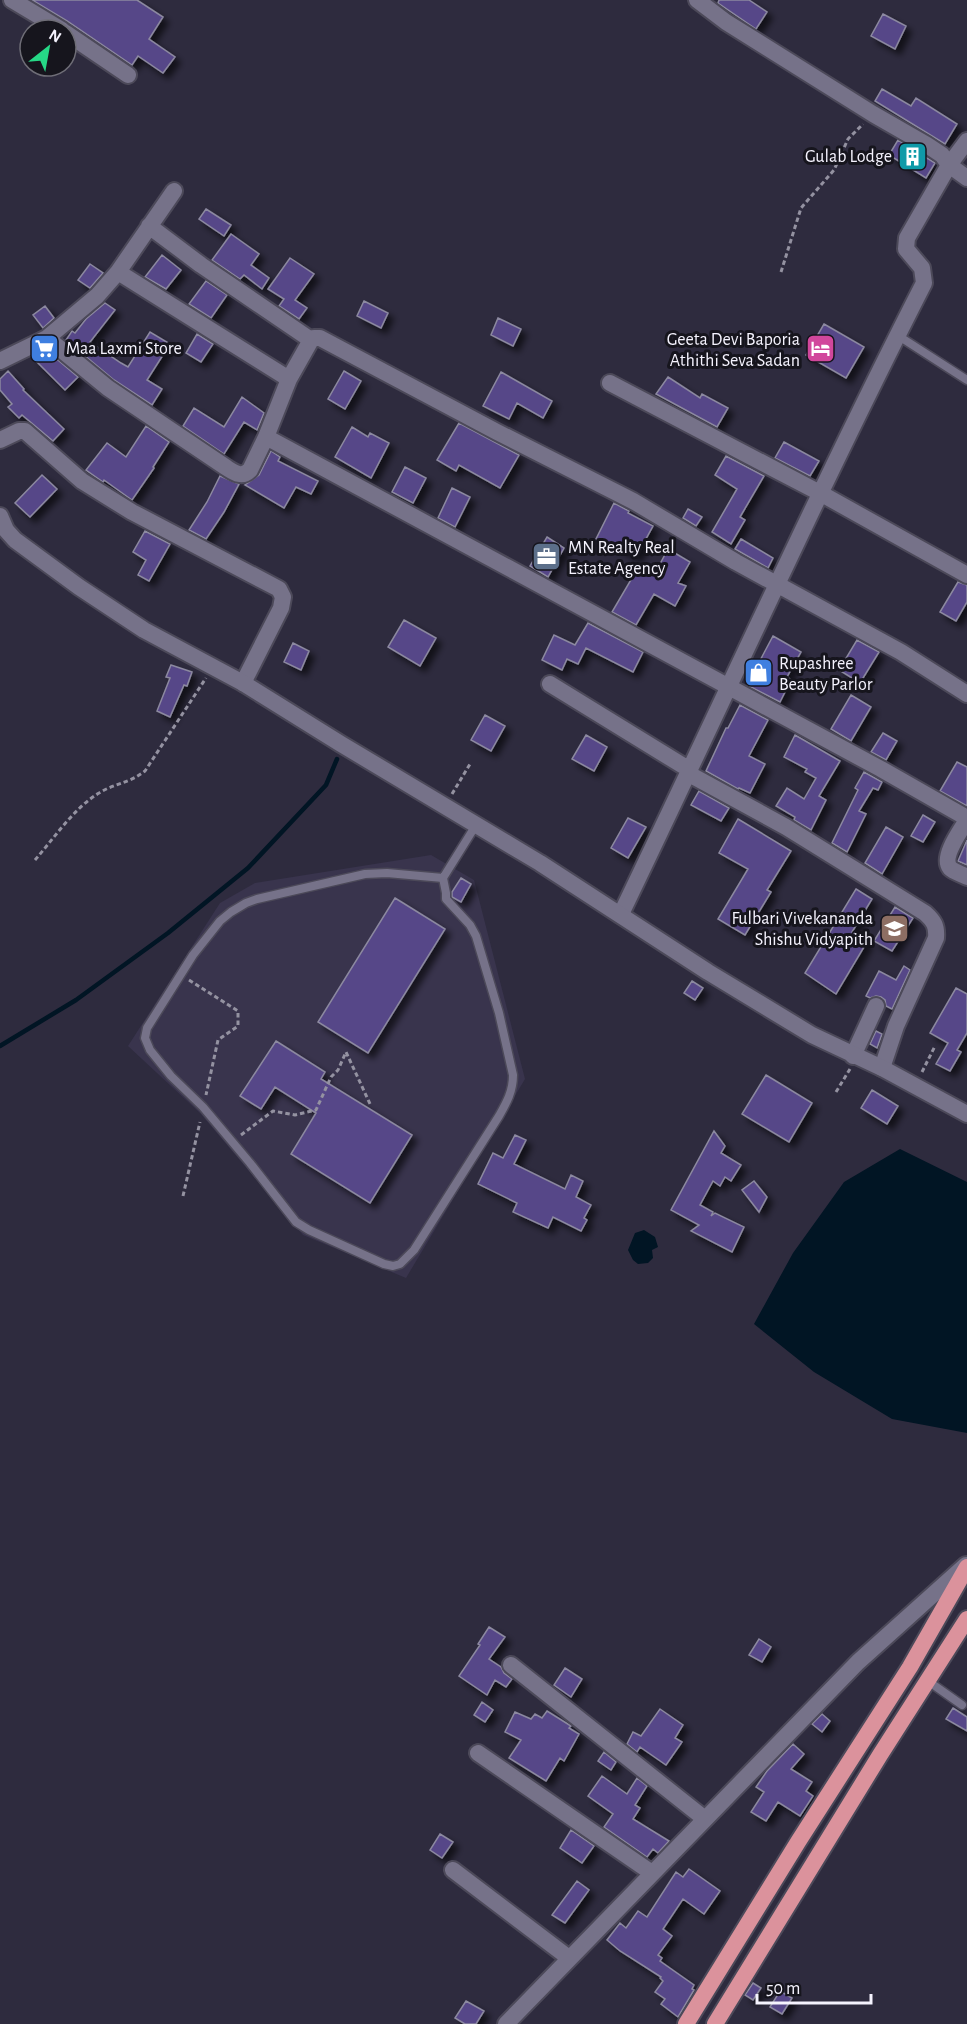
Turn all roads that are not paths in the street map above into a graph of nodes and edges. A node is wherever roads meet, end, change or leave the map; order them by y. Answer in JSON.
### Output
{"nodes":[{"id":1,"x":12,"y":0,"type":"edge"},
{"id":2,"x":697,"y":0,"type":"edge"},
{"id":3,"x":42,"y":18,"type":"edge"},
{"id":4,"x":78,"y":41,"type":"edge"},
{"id":5,"x":128,"y":75,"type":"dead end"},
{"id":6,"x":967,"y":141,"type":"edge"},
{"id":7,"x":949,"y":165,"type":"junction"},
{"id":8,"x":967,"y":178,"type":"edge"},
{"id":9,"x":174,"y":191,"type":"dead end"},
{"id":10,"x":149,"y":226,"type":"junction"},
{"id":11,"x":118,"y":272,"type":"junction"},
{"id":12,"x":897,"y":335,"type":"junction"},
{"id":13,"x":47,"y":338,"type":"junction"},
{"id":14,"x":311,"y":340,"type":"junction"},
{"id":15,"x":0,"y":361,"type":"edge"},
{"id":16,"x":289,"y":379,"type":"junction"},
{"id":17,"x":967,"y":380,"type":"edge"},
{"id":18,"x":609,"y":383,"type":"dead end"},
{"id":19,"x":266,"y":437,"type":"junction"},
{"id":20,"x":0,"y":440,"type":"edge"},
{"id":21,"x":820,"y":493,"type":"junction"},
{"id":22,"x":2,"y":528,"type":"edge"},
{"id":23,"x":967,"y":575,"type":"edge"},
{"id":24,"x":777,"y":583,"type":"junction"},
{"id":25,"x":243,"y":683,"type":"junction"},
{"id":26,"x":550,"y":684,"type":"dead end"},
{"id":27,"x":728,"y":688,"type":"junction"},
{"id":28,"x":967,"y":694,"type":"edge"},
{"id":29,"x":689,"y":772,"type":"junction"},
{"id":30,"x":967,"y":819,"type":"edge"},
{"id":31,"x":476,"y":825,"type":"junction"},
{"id":32,"x":967,"y":877,"type":"edge"},
{"id":33,"x":443,"y":878,"type":"junction"},
{"id":34,"x":621,"y":914,"type":"junction"},
{"id":35,"x":876,"y":1006,"type":"dead end"},
{"id":36,"x":855,"y":1057,"type":"junction"},
{"id":37,"x":882,"y":1068,"type":"junction"},
{"id":38,"x":967,"y":1114,"type":"edge"},
{"id":39,"x":967,"y":1566,"type":"edge"},
{"id":40,"x":967,"y":1619,"type":"edge"},
{"id":41,"x":510,"y":1665,"type":"dead end"},
{"id":42,"x":928,"y":1681,"type":"junction"},
{"id":43,"x":962,"y":1705,"type":"dead end"},
{"id":44,"x":478,"y":1753,"type":"dead end"},
{"id":45,"x":705,"y":1819,"type":"junction"},
{"id":46,"x":453,"y":1870,"type":"dead end"},
{"id":47,"x":652,"y":1873,"type":"junction"},
{"id":48,"x":569,"y":1958,"type":"junction"},
{"id":49,"x":506,"y":2024,"type":"edge"},
{"id":50,"x":686,"y":2024,"type":"edge"},
{"id":51,"x":715,"y":2024,"type":"edge"}],
"edges":[{"from":1,"to":3,"type":"street"},
{"from":2,"to":7,"type":"street"},
{"from":4,"to":5,"type":"street"},
{"from":6,"to":7,"type":"street"},
{"from":7,"to":8,"type":"street"},
{"from":7,"to":12,"type":"street"},
{"from":9,"to":10,"type":"street"},
{"from":10,"to":11,"type":"street"},
{"from":10,"to":14,"type":"street"},
{"from":11,"to":13,"type":"street"},
{"from":11,"to":16,"type":"street"},
{"from":12,"to":17,"type":"lane"},
{"from":12,"to":21,"type":"street"},
{"from":13,"to":15,"type":"street"},
{"from":13,"to":19,"type":"street"},
{"from":14,"to":16,"type":"street"},
{"from":14,"to":24,"type":"street"},
{"from":16,"to":19,"type":"street"},
{"from":18,"to":21,"type":"street"},
{"from":19,"to":27,"type":"street"},
{"from":20,"to":25,"type":"street"},
{"from":21,"to":23,"type":"street"},
{"from":21,"to":24,"type":"street"},
{"from":22,"to":25,"type":"street"},
{"from":24,"to":27,"type":"street"},
{"from":24,"to":28,"type":"street"},
{"from":25,"to":31,"type":"street"},
{"from":26,"to":29,"type":"street"},
{"from":27,"to":29,"type":"street"},
{"from":27,"to":30,"type":"street"},
{"from":29,"to":34,"type":"street"},
{"from":29,"to":37,"type":"street"},
{"from":30,"to":32,"type":"street"},
{"from":31,"to":33,"type":"lane"},
{"from":31,"to":34,"type":"street"},
{"from":33,"to":33,"type":"lane"},
{"from":34,"to":36,"type":"street"},
{"from":35,"to":36,"type":"street"},
{"from":36,"to":37,"type":"street"},
{"from":37,"to":38,"type":"street"},
{"from":39,"to":45,"type":"street"},
{"from":39,"to":50,"type":"highway"},
{"from":40,"to":42,"type":"highway"},
{"from":41,"to":45,"type":"street"},
{"from":42,"to":43,"type":"lane"},
{"from":42,"to":51,"type":"highway"},
{"from":44,"to":47,"type":"street"},
{"from":45,"to":47,"type":"street"},
{"from":46,"to":48,"type":"street"},
{"from":47,"to":48,"type":"street"},
{"from":48,"to":49,"type":"street"}]}
